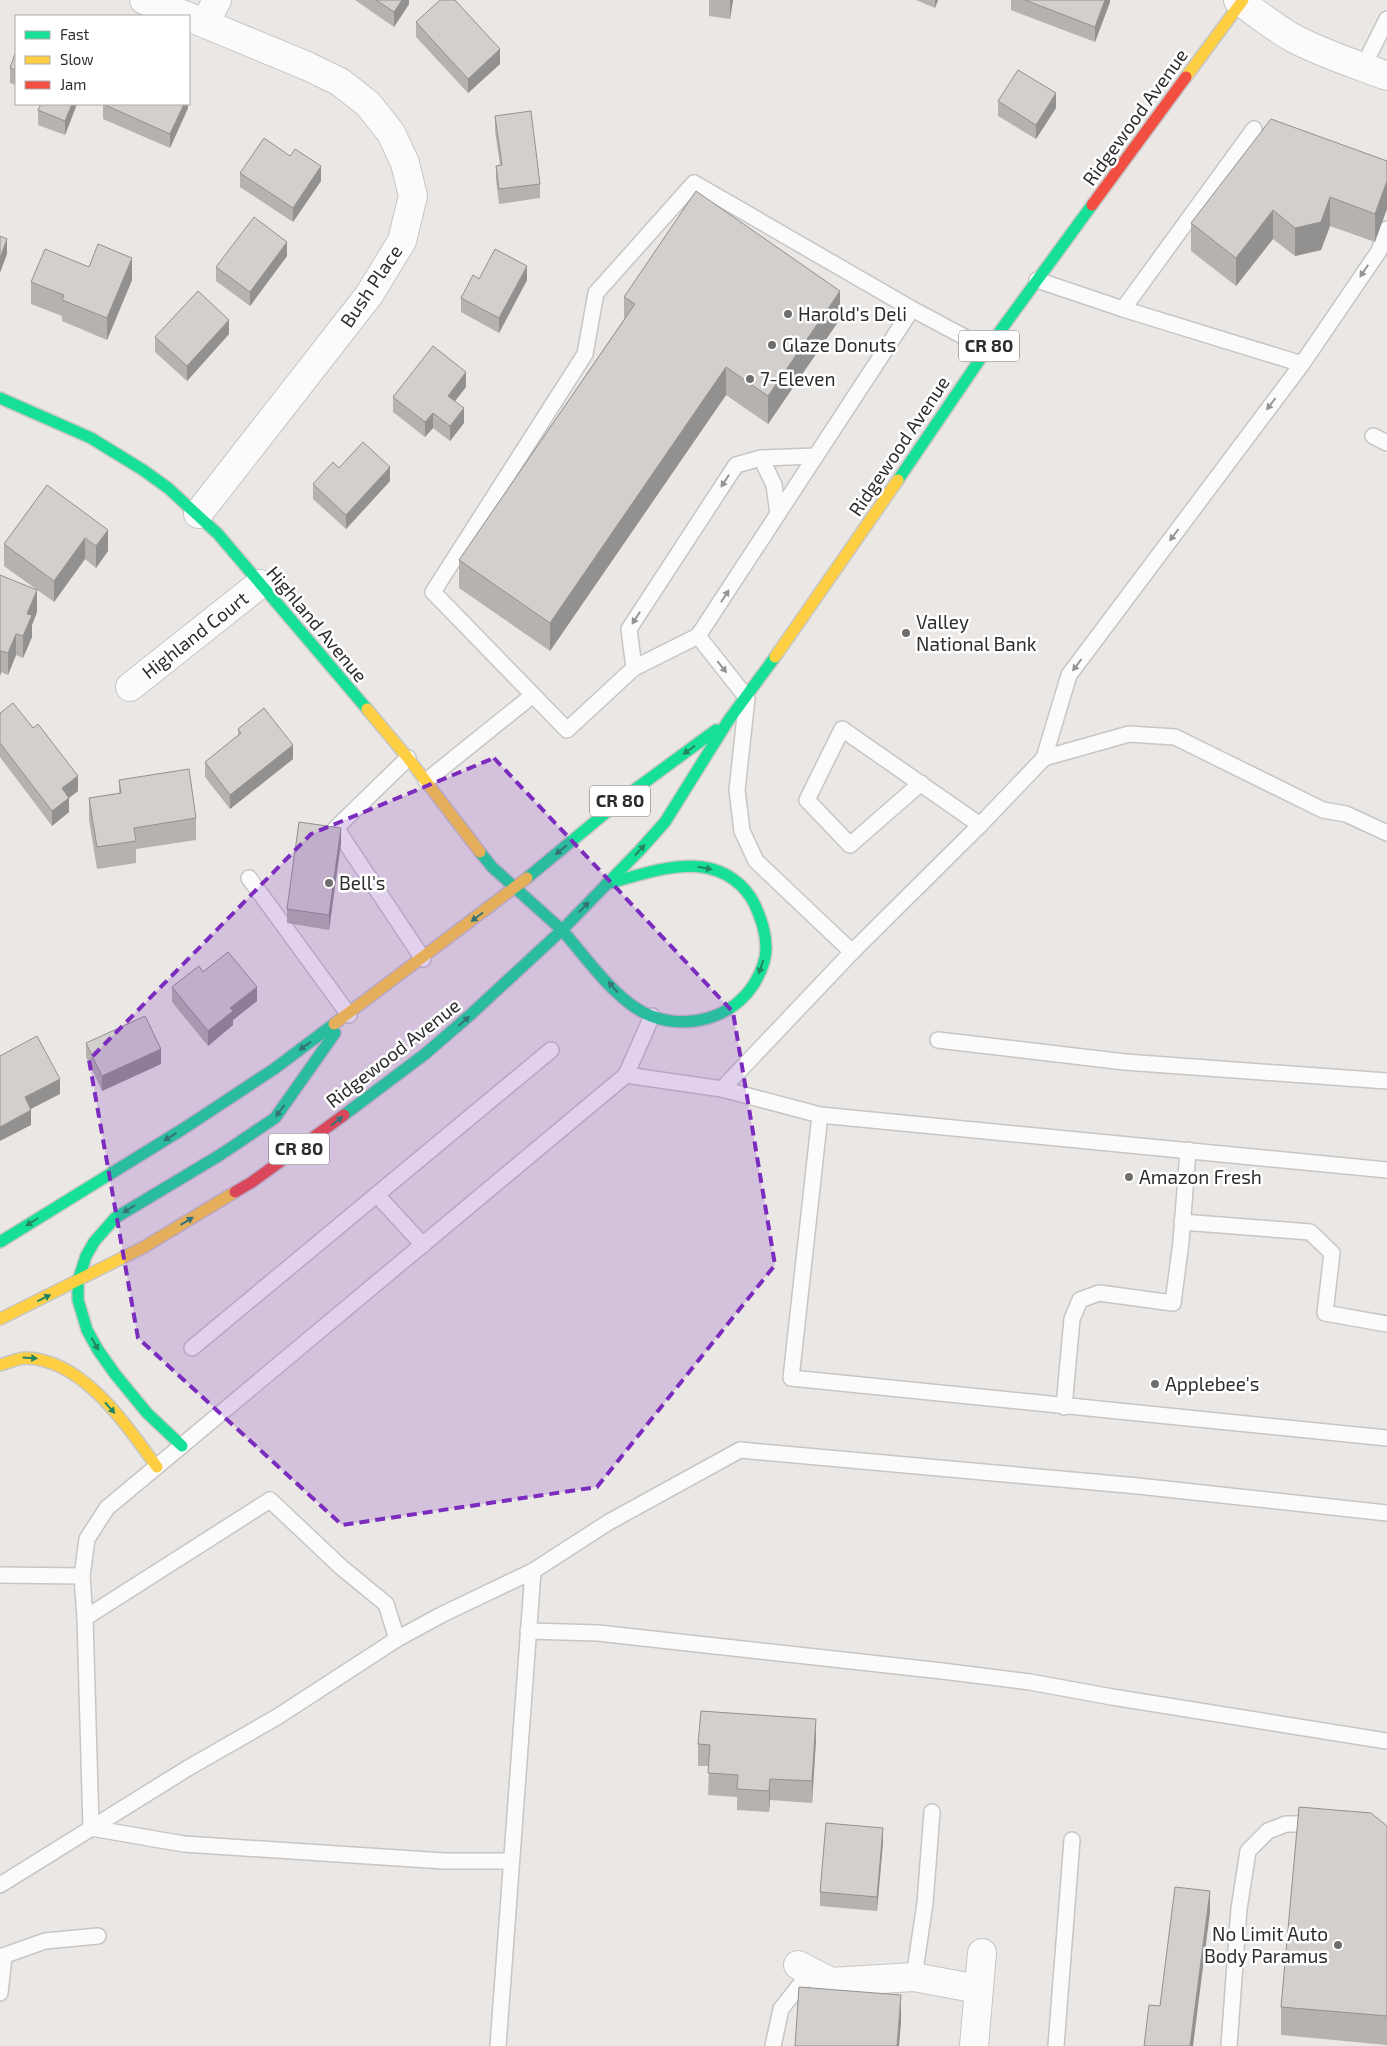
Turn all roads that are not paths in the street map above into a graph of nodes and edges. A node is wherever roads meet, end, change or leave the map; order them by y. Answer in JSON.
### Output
{"nodes":[{"id":1,"x":144,"y":0,"type":"edge"},
{"id":2,"x":1241,"y":1,"type":"edge"},
{"id":3,"x":199,"y":14,"type":"edge"},
{"id":4,"x":1387,"y":19,"type":"edge"},
{"id":5,"x":1375,"y":71,"type":"edge"},
{"id":6,"x":1254,"y":129,"type":"dead end"},
{"id":7,"x":1387,"y":228,"type":"edge"},
{"id":8,"x":1037,"y":280,"type":"junction"},
{"id":9,"x":912,"y":309,"type":"junction"},
{"id":10,"x":1123,"y":309,"type":"junction"},
{"id":11,"x":987,"y":349,"type":"junction"},
{"id":12,"x":1302,"y":364,"type":"junction"},
{"id":13,"x":0,"y":398,"type":"edge"},
{"id":14,"x":1373,"y":436,"type":"dead end"},
{"id":15,"x":1387,"y":443,"type":"edge"},
{"id":16,"x":816,"y":456,"type":"junction"},
{"id":17,"x":761,"y":458,"type":"junction"},
{"id":18,"x":198,"y":514,"type":"junction"},
{"id":19,"x":778,"y":514,"type":"junction"},
{"id":20,"x":260,"y":584,"type":"junction"},
{"id":21,"x":698,"y":636,"type":"junction"},
{"id":22,"x":634,"y":668,"type":"junction"},
{"id":23,"x":130,"y":686,"type":"dead end"},
{"id":24,"x":533,"y":695,"type":"junction"},
{"id":25,"x":747,"y":698,"type":"junction"},
{"id":26,"x":728,"y":721,"type":"junction"},
{"id":27,"x":408,"y":758,"type":"junction"},
{"id":28,"x":1044,"y":758,"type":"junction"},
{"id":29,"x":426,"y":781,"type":"junction"},
{"id":30,"x":921,"y":783,"type":"junction"},
{"id":31,"x":980,"y":825,"type":"junction"},
{"id":32,"x":1387,"y":833,"type":"edge"},
{"id":33,"x":249,"y":878,"type":"dead end"},
{"id":34,"x":606,"y":884,"type":"junction"},
{"id":35,"x":516,"y":888,"type":"junction"},
{"id":36,"x":562,"y":930,"type":"junction"},
{"id":37,"x":852,"y":952,"type":"junction"},
{"id":38,"x":423,"y":958,"type":"junction"},
{"id":39,"x":349,"y":1015,"type":"junction"},
{"id":40,"x":652,"y":1016,"type":"junction"},
{"id":41,"x":938,"y":1040,"type":"dead end"},
{"id":42,"x":552,"y":1050,"type":"dead end"},
{"id":43,"x":626,"y":1075,"type":"junction"},
{"id":44,"x":1387,"y":1082,"type":"edge"},
{"id":45,"x":722,"y":1088,"type":"junction"},
{"id":46,"x":820,"y":1115,"type":"junction"},
{"id":47,"x":1188,"y":1150,"type":"junction"},
{"id":48,"x":1387,"y":1170,"type":"edge"},
{"id":49,"x":377,"y":1195,"type":"junction"},
{"id":50,"x":1182,"y":1222,"type":"junction"},
{"id":51,"x":0,"y":1242,"type":"edge"},
{"id":52,"x":423,"y":1245,"type":"junction"},
{"id":53,"x":78,"y":1282,"type":"junction"},
{"id":54,"x":0,"y":1319,"type":"edge"},
{"id":55,"x":1387,"y":1324,"type":"edge"},
{"id":56,"x":192,"y":1348,"type":"dead end"},
{"id":57,"x":0,"y":1365,"type":"edge"},
{"id":58,"x":1064,"y":1407,"type":"junction"},
{"id":59,"x":1387,"y":1438,"type":"edge"},
{"id":60,"x":182,"y":1446,"type":"junction"},
{"id":61,"x":157,"y":1467,"type":"junction"},
{"id":62,"x":1387,"y":1513,"type":"edge"},
{"id":63,"x":533,"y":1570,"type":"junction"},
{"id":64,"x":0,"y":1575,"type":"edge"},
{"id":65,"x":82,"y":1576,"type":"junction"},
{"id":66,"x":85,"y":1618,"type":"junction"},
{"id":67,"x":528,"y":1631,"type":"junction"},
{"id":68,"x":397,"y":1639,"type":"junction"},
{"id":69,"x":1387,"y":1740,"type":"edge"},
{"id":70,"x":932,"y":1812,"type":"dead end"},
{"id":71,"x":1334,"y":1824,"type":"edge"},
{"id":72,"x":91,"y":1828,"type":"junction"},
{"id":73,"x":1072,"y":1840,"type":"dead end"},
{"id":74,"x":511,"y":1861,"type":"junction"},
{"id":75,"x":0,"y":1885,"type":"edge"},
{"id":76,"x":98,"y":1936,"type":"dead end"},
{"id":77,"x":982,"y":1953,"type":"dead end"},
{"id":78,"x":2,"y":1957,"type":"edge"},
{"id":79,"x":804,"y":1968,"type":"joint"},
{"id":80,"x":914,"y":1977,"type":"junction"},
{"id":81,"x":978,"y":1989,"type":"junction"},
{"id":82,"x":0,"y":1993,"type":"edge"},
{"id":83,"x":498,"y":2046,"type":"edge"},
{"id":84,"x":773,"y":2046,"type":"edge"},
{"id":85,"x":974,"y":2046,"type":"edge"},
{"id":86,"x":1056,"y":2046,"type":"edge"},
{"id":87,"x":1229,"y":2046,"type":"edge"}],
"edges":[{"from":1,"to":3,"type":"street","name":"Bush Place"},
{"from":2,"to":5,"type":"street"},
{"from":2,"to":8,"type":"main road","name":"Ridgewood Avenue","number":"CR 80"},
{"from":3,"to":18,"type":"street","name":"Bush Place"},
{"from":4,"to":5,"type":"lane"},
{"from":6,"to":10,"type":"lane"},
{"from":7,"to":12,"type":"lane","one_way":true},
{"from":8,"to":10,"type":"lane"},
{"from":8,"to":11,"type":"main road","name":"Ridgewood Avenue","number":"CR 80"},
{"from":9,"to":11,"type":"lane"},
{"from":9,"to":16,"type":"lane"},
{"from":9,"to":24,"type":"lane"},
{"from":10,"to":12,"type":"lane"},
{"from":11,"to":25,"type":"main road","name":"Ridgewood Avenue","number":"CR 80"},
{"from":12,"to":28,"type":"lane","one_way":true},
{"from":13,"to":18,"type":"main road","name":"Highland Avenue"},
{"from":14,"to":15,"type":"lane"},
{"from":16,"to":17,"type":"lane"},
{"from":16,"to":19,"type":"lane"},
{"from":17,"to":19,"type":"lane"},
{"from":17,"to":22,"type":"lane","one_way":true},
{"from":18,"to":20,"type":"main road","name":"Highland Avenue"},
{"from":21,"to":19,"type":"lane","one_way":true},
{"from":20,"to":23,"type":"street","name":"Highland Court"},
{"from":20,"to":27,"type":"main road","name":"Highland Avenue"},
{"from":21,"to":22,"type":"lane"},
{"from":21,"to":25,"type":"lane","one_way":true},
{"from":22,"to":24,"type":"lane"},
{"from":24,"to":29,"type":"lane"},
{"from":25,"to":26,"type":"main road","name":"Ridgewood Avenue","number":"CR 80"},
{"from":25,"to":37,"type":"lane"},
{"from":34,"to":26,"type":"main road","name":"Ridgewood Avenue","number":"CR 80","one_way":true},
{"from":26,"to":35,"type":"main road","name":"Ridgewood Avenue","number":"CR 80","one_way":true},
{"from":27,"to":29,"type":"main road","name":"Highland Avenue"},
{"from":27,"to":38,"type":"lane"},
{"from":28,"to":31,"type":"lane"},
{"from":28,"to":32,"type":"lane"},
{"from":29,"to":35,"type":"main road","name":"Highland Avenue"},
{"from":30,"to":30,"type":"lane"},
{"from":30,"to":31,"type":"lane"},
{"from":31,"to":37,"type":"lane"},
{"from":33,"to":39,"type":"lane"},
{"from":36,"to":34,"type":"main road","name":"Ridgewood Avenue","number":"CR 80","one_way":true},
{"from":34,"to":40,"type":"main road","one_way":true},
{"from":35,"to":36,"type":"main road","name":"Highland Avenue"},
{"from":35,"to":38,"type":"main road","name":"Ridgewood Avenue","number":"CR 80","one_way":true},
{"from":40,"to":36,"type":"main road","one_way":true},
{"from":53,"to":36,"type":"main road","name":"Ridgewood Avenue","number":"CR 80","one_way":true},
{"from":37,"to":45,"type":"lane"},
{"from":38,"to":39,"type":"main road","name":"Ridgewood Avenue","number":"CR 80"},
{"from":39,"to":51,"type":"main road","name":"Ridgewood Avenue","number":"CR 80","one_way":true},
{"from":39,"to":53,"type":"main road","one_way":true},
{"from":40,"to":43,"type":"lane"},
{"from":41,"to":44,"type":"lane"},
{"from":42,"to":49,"type":"lane"},
{"from":43,"to":45,"type":"lane"},
{"from":43,"to":52,"type":"lane"},
{"from":45,"to":46,"type":"lane"},
{"from":46,"to":47,"type":"lane"},
{"from":46,"to":58,"type":"lane"},
{"from":47,"to":48,"type":"lane"},
{"from":47,"to":50,"type":"lane"},
{"from":49,"to":52,"type":"lane"},
{"from":49,"to":56,"type":"lane"},
{"from":50,"to":55,"type":"lane"},
{"from":50,"to":58,"type":"lane"},
{"from":52,"to":60,"type":"lane"},
{"from":54,"to":53,"type":"main road","name":"Ridgewood Avenue","number":"CR 80","one_way":true},
{"from":53,"to":60,"type":"main road","one_way":true},
{"from":57,"to":61,"type":"main road","one_way":true},
{"from":58,"to":59,"type":"lane"},
{"from":60,"to":61,"type":"lane"},
{"from":61,"to":65,"type":"lane"},
{"from":62,"to":63,"type":"lane"},
{"from":63,"to":67,"type":"lane"},
{"from":63,"to":68,"type":"lane"},
{"from":64,"to":65,"type":"lane"},
{"from":65,"to":66,"type":"lane"},
{"from":66,"to":68,"type":"lane"},
{"from":66,"to":72,"type":"lane"},
{"from":67,"to":69,"type":"lane"},
{"from":67,"to":74,"type":"lane"},
{"from":68,"to":72,"type":"lane"},
{"from":70,"to":80,"type":"lane"},
{"from":71,"to":87,"type":"lane"},
{"from":72,"to":74,"type":"lane"},
{"from":72,"to":75,"type":"lane"},
{"from":73,"to":86,"type":"lane"},
{"from":74,"to":83,"type":"lane"},
{"from":76,"to":78,"type":"lane"},
{"from":77,"to":81,"type":"street"},
{"from":78,"to":82,"type":"lane"},
{"from":79,"to":80,"type":"street"},
{"from":79,"to":84,"type":"lane"},
{"from":80,"to":81,"type":"street"},
{"from":81,"to":85,"type":"street"}]}
